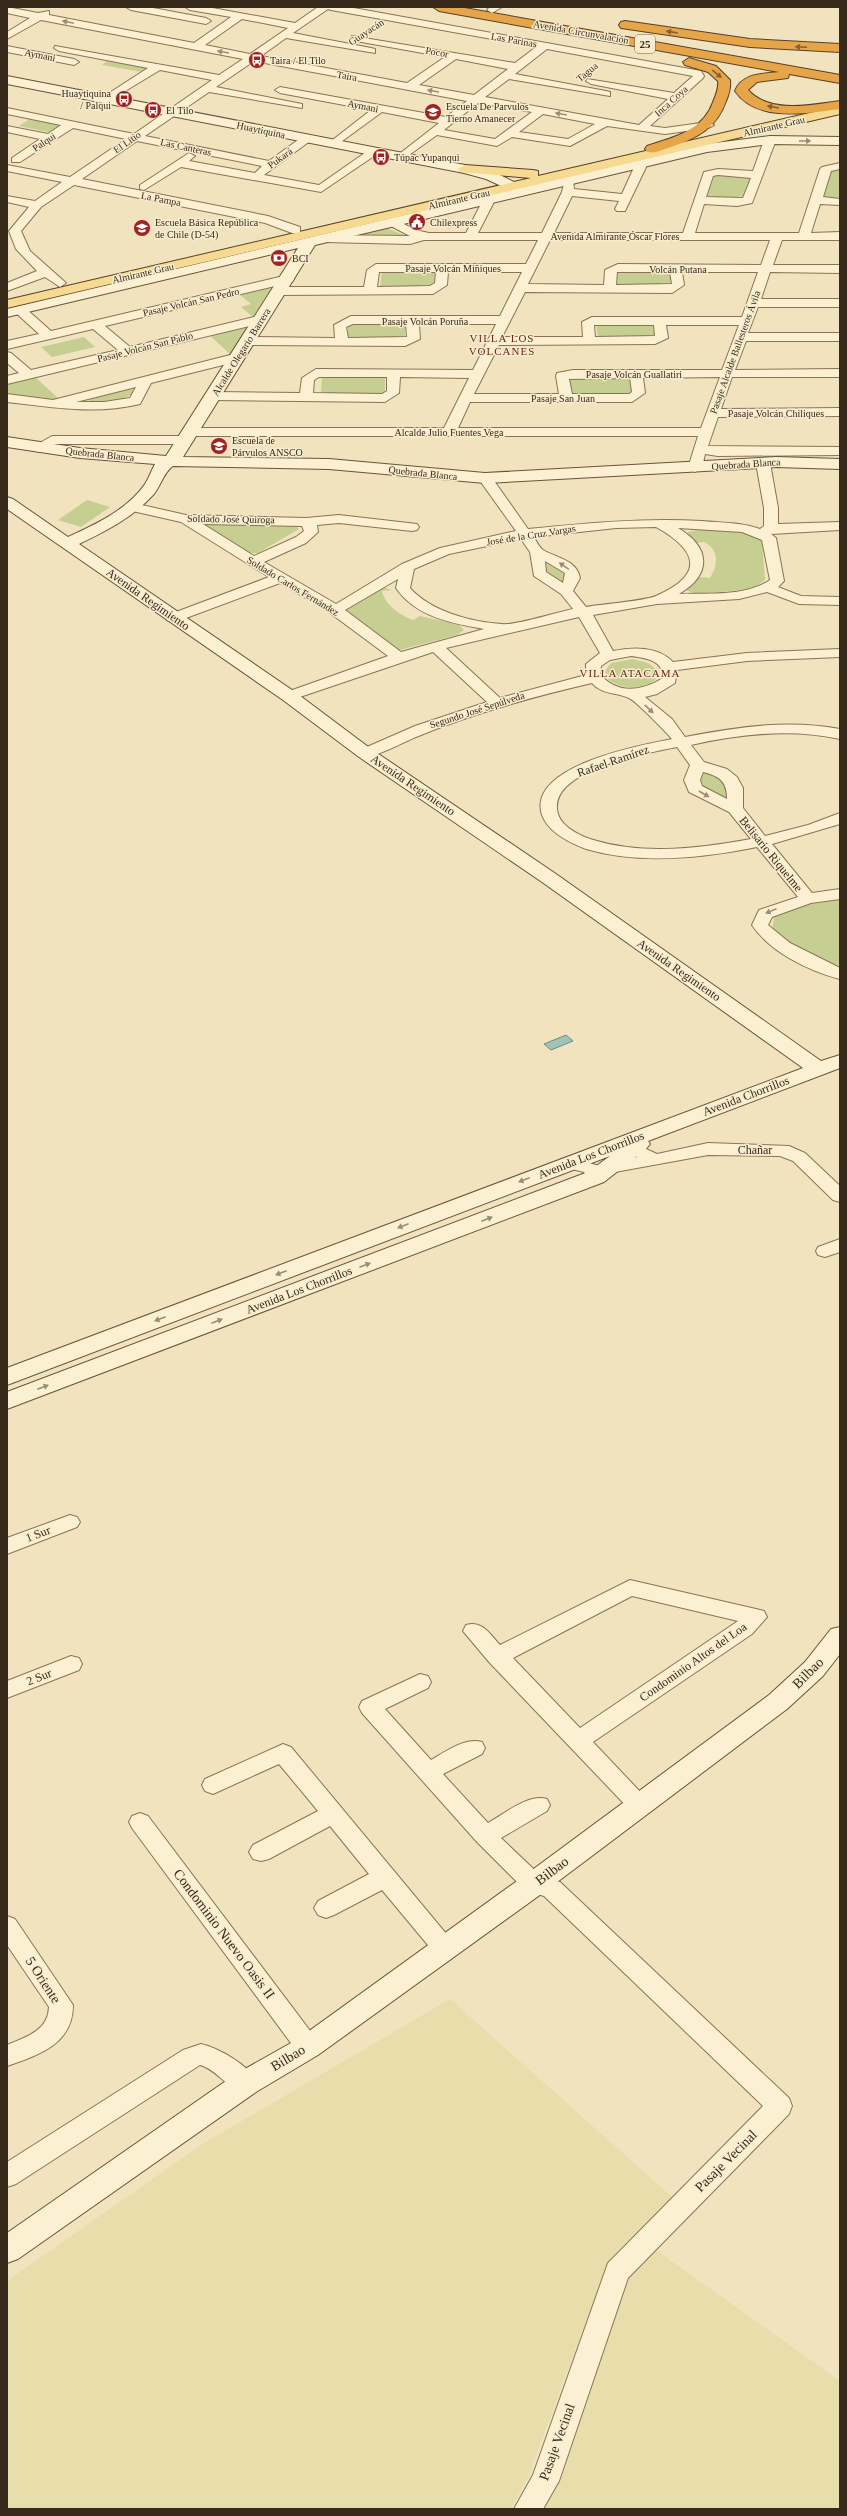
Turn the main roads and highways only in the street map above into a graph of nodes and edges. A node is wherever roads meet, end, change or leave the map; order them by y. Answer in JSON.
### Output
{"nodes":[{"id":1,"x":474,"y":7,"type":"edge"},
{"id":2,"x":444,"y":8,"type":"edge"},
{"id":3,"x":494,"y":9,"type":"edge"},
{"id":4,"x":579,"y":20,"type":"dead end"},
{"id":5,"x":615,"y":24,"type":"dead end"},
{"id":6,"x":840,"y":48,"type":"edge"},
{"id":7,"x":840,"y":77,"type":"edge"},
{"id":8,"x":840,"y":105,"type":"edge"},
{"id":9,"x":840,"y":110,"type":"edge"},
{"id":10,"x":770,"y":140,"type":"road end"},
{"id":11,"x":698,"y":144,"type":"junction"},
{"id":12,"x":652,"y":149,"type":"junction"},
{"id":13,"x":465,"y":169,"type":"road end"},
{"id":14,"x":540,"y":174,"type":"junction"},
{"id":15,"x":508,"y":184,"type":"junction"},
{"id":16,"x":426,"y":207,"type":"junction"},
{"id":17,"x":413,"y":218,"type":"road end"},
{"id":18,"x":308,"y":236,"type":"junction"},
{"id":19,"x":135,"y":275,"type":"junction"},
{"id":20,"x":122,"y":286,"type":"road end"},
{"id":21,"x":7,"y":296,"type":"edge"},
{"id":22,"x":7,"y":304,"type":"edge"}],
"edges":[{"from":1,"to":3,"type":"highway","name":"Avenida Circunvalación","number":"25"},
{"from":2,"to":7,"type":"highway","name":"Avenida Circunvalación","number":"25"},
{"from":2,"to":12,"type":"highway","one_way":true},
{"from":3,"to":4,"type":"highway"},
{"from":3,"to":7,"type":"highway","name":"Avenida Circunvalación","number":"25"},
{"from":6,"to":5,"type":"highway","one_way":true},
{"from":8,"to":7,"type":"highway","one_way":true},
{"from":8,"to":12,"type":"main road","name":"Almirante Grau"},
{"from":9,"to":11,"type":"main road","name":"Almirante Grau"},
{"from":10,"to":11,"type":"main road"},
{"from":11,"to":15,"type":"main road","name":"Almirante Grau"},
{"from":12,"to":14,"type":"main road","name":"Almirante Grau"},
{"from":13,"to":14,"type":"main road"},
{"from":14,"to":15,"type":"main road","name":"Almirante Grau"},
{"from":15,"to":16,"type":"main road","name":"Almirante Grau"},
{"from":15,"to":18,"type":"main road","name":"Almirante Grau"},
{"from":16,"to":17,"type":"main road"},
{"from":16,"to":18,"type":"main road","name":"Almirante Grau"},
{"from":18,"to":19,"type":"main road","name":"Almirante Grau"},
{"from":18,"to":21,"type":"main road","name":"Almirante Grau"},
{"from":19,"to":20,"type":"main road"},
{"from":19,"to":22,"type":"main road","name":"Almirante Grau"}]}
